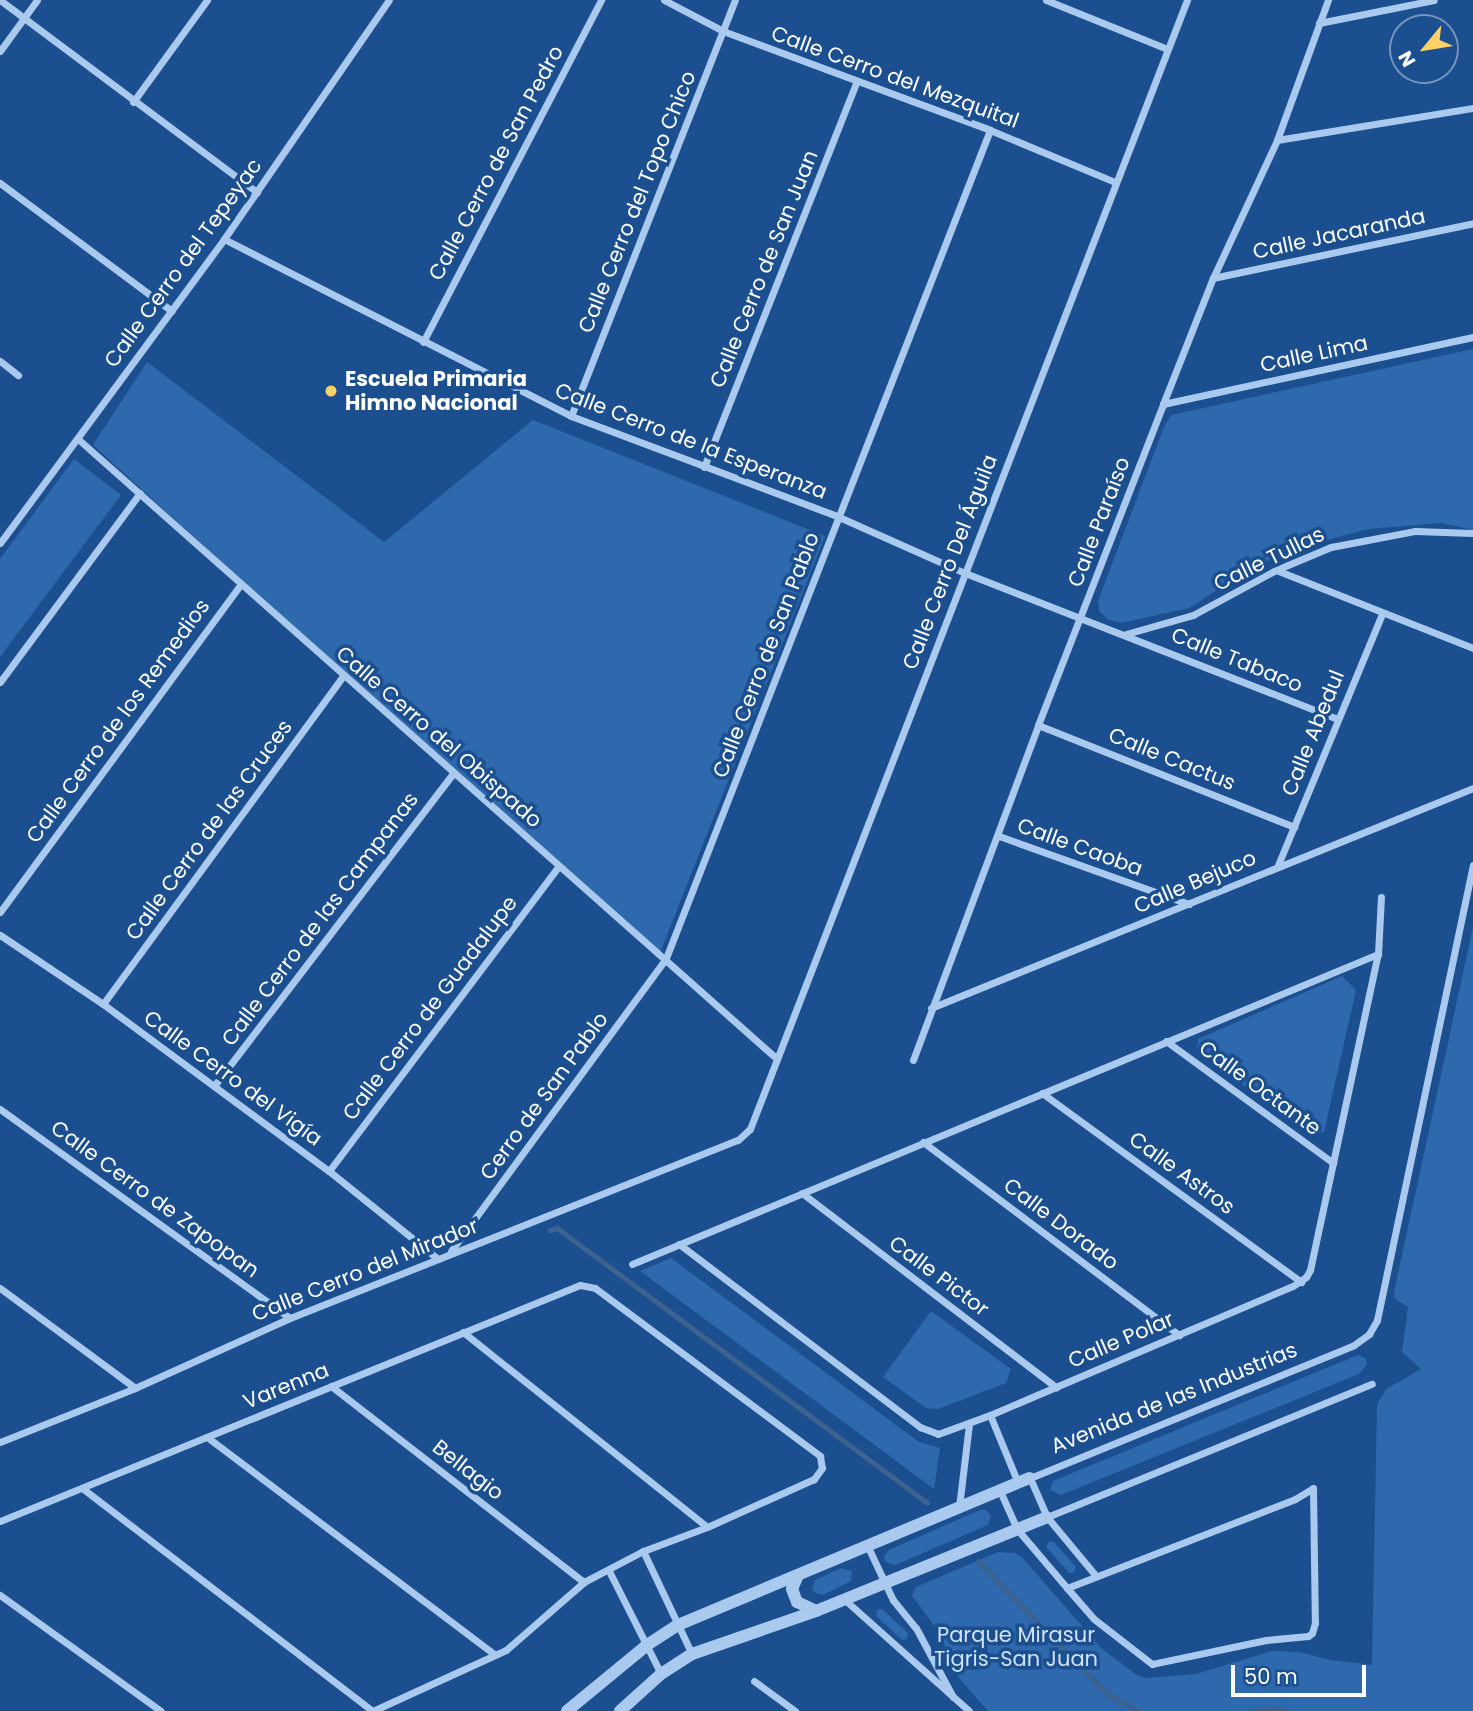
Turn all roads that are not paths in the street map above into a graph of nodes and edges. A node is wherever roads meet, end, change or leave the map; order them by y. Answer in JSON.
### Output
{"nodes":[{"id":1,"x":0,"y":0,"type":"edge"},
{"id":2,"x":37,"y":0,"type":"edge"},
{"id":3,"x":207,"y":0,"type":"edge"},
{"id":4,"x":389,"y":0,"type":"edge"},
{"id":5,"x":601,"y":0,"type":"edge"},
{"id":6,"x":664,"y":0,"type":"edge"},
{"id":7,"x":735,"y":0,"type":"edge"},
{"id":8,"x":1046,"y":0,"type":"edge"},
{"id":9,"x":1187,"y":0,"type":"edge"},
{"id":10,"x":1328,"y":0,"type":"edge"},
{"id":11,"x":1434,"y":0,"type":"edge"},
{"id":12,"x":24,"y":18,"type":"junction"},
{"id":13,"x":1319,"y":23,"type":"junction"},
{"id":14,"x":723,"y":31,"type":"junction"},
{"id":15,"x":1167,"y":48,"type":"junction"},
{"id":16,"x":0,"y":51,"type":"edge"},
{"id":17,"x":856,"y":83,"type":"junction"},
{"id":18,"x":133,"y":102,"type":"junction"},
{"id":19,"x":1473,"y":108,"type":"edge"},
{"id":20,"x":990,"y":130,"type":"junction"},
{"id":21,"x":1277,"y":140,"type":"junction"},
{"id":22,"x":1115,"y":182,"type":"junction"},
{"id":23,"x":0,"y":183,"type":"edge"},
{"id":24,"x":257,"y":192,"type":"junction"},
{"id":25,"x":1473,"y":223,"type":"edge"},
{"id":26,"x":224,"y":239,"type":"junction"},
{"id":27,"x":1213,"y":278,"type":"junction"},
{"id":28,"x":172,"y":311,"type":"junction"},
{"id":29,"x":1473,"y":337,"type":"edge"},
{"id":30,"x":423,"y":342,"type":"junction"},
{"id":31,"x":0,"y":361,"type":"edge"},
{"id":32,"x":18,"y":375,"type":"dead end"},
{"id":33,"x":1163,"y":404,"type":"junction"},
{"id":34,"x":570,"y":416,"type":"junction"},
{"id":35,"x":78,"y":439,"type":"junction"},
{"id":36,"x":704,"y":467,"type":"junction"},
{"id":37,"x":140,"y":493,"type":"junction"},
{"id":38,"x":839,"y":517,"type":"junction"},
{"id":39,"x":1473,"y":533,"type":"edge"},
{"id":40,"x":0,"y":543,"type":"edge"},
{"id":41,"x":1276,"y":570,"type":"junction"},
{"id":42,"x":965,"y":573,"type":"junction"},
{"id":43,"x":240,"y":585,"type":"junction"},
{"id":44,"x":1381,"y":614,"type":"junction"},
{"id":45,"x":1081,"y":617,"type":"junction"},
{"id":46,"x":1125,"y":634,"type":"junction"},
{"id":47,"x":1473,"y":648,"type":"edge"},
{"id":48,"x":343,"y":676,"type":"junction"},
{"id":49,"x":0,"y":682,"type":"edge"},
{"id":50,"x":1337,"y":719,"type":"junction"},
{"id":51,"x":1038,"y":725,"type":"junction"},
{"id":52,"x":453,"y":773,"type":"junction"},
{"id":53,"x":1473,"y":788,"type":"edge"},
{"id":54,"x":1294,"y":827,"type":"junction"},
{"id":55,"x":999,"y":836,"type":"junction"},
{"id":56,"x":1473,"y":865,"type":"edge"},
{"id":57,"x":559,"y":866,"type":"junction"},
{"id":58,"x":1278,"y":866,"type":"junction"},
{"id":59,"x":1381,"y":897,"type":"dead end"},
{"id":60,"x":1189,"y":904,"type":"junction"},
{"id":61,"x":0,"y":912,"type":"edge"},
{"id":62,"x":0,"y":935,"type":"edge"},
{"id":63,"x":1378,"y":954,"type":"junction"},
{"id":64,"x":666,"y":958,"type":"junction"},
{"id":65,"x":103,"y":1004,"type":"junction"},
{"id":66,"x":931,"y":1008,"type":"junction"},
{"id":67,"x":1166,"y":1041,"type":"junction"},
{"id":68,"x":777,"y":1059,"type":"junction"},
{"id":69,"x":913,"y":1060,"type":"dead end"},
{"id":70,"x":214,"y":1086,"type":"junction"},
{"id":71,"x":1042,"y":1093,"type":"junction"},
{"id":72,"x":0,"y":1109,"type":"edge"},
{"id":73,"x":745,"y":1135,"type":"joint"},
{"id":74,"x":923,"y":1142,"type":"junction"},
{"id":75,"x":1333,"y":1163,"type":"junction"},
{"id":76,"x":330,"y":1171,"type":"junction"},
{"id":77,"x":802,"y":1193,"type":"junction"},
{"id":78,"x":679,"y":1244,"type":"junction"},
{"id":79,"x":450,"y":1254,"type":"junction"},
{"id":80,"x":438,"y":1259,"type":"junction"},
{"id":81,"x":632,"y":1264,"type":"dead end"},
{"id":82,"x":1301,"y":1282,"type":"junction"},
{"id":83,"x":0,"y":1288,"type":"edge"},
{"id":84,"x":290,"y":1318,"type":"junction"},
{"id":85,"x":463,"y":1332,"type":"junction"},
{"id":86,"x":1179,"y":1335,"type":"junction"},
{"id":87,"x":1372,"y":1384,"type":"dead end"},
{"id":88,"x":331,"y":1386,"type":"junction"},
{"id":89,"x":1056,"y":1387,"type":"junction"},
{"id":90,"x":135,"y":1388,"type":"junction"},
{"id":91,"x":990,"y":1415,"type":"junction"},
{"id":92,"x":969,"y":1424,"type":"junction"},
{"id":93,"x":207,"y":1437,"type":"junction"},
{"id":94,"x":0,"y":1442,"type":"edge"},
{"id":95,"x":1024,"y":1481,"type":"junction"},
{"id":96,"x":82,"y":1488,"type":"junction"},
{"id":97,"x":1000,"y":1491,"type":"junction"},
{"id":98,"x":959,"y":1507,"type":"junction"},
{"id":99,"x":1047,"y":1517,"type":"junction"},
{"id":100,"x":0,"y":1521,"type":"edge"},
{"id":101,"x":707,"y":1527,"type":"junction"},
{"id":102,"x":1017,"y":1529,"type":"junction"},
{"id":103,"x":867,"y":1545,"type":"junction"},
{"id":104,"x":643,"y":1552,"type":"junction"},
{"id":105,"x":609,"y":1571,"type":"junction"},
{"id":106,"x":798,"y":1575,"type":"junction"},
{"id":107,"x":1096,"y":1576,"type":"junction"},
{"id":108,"x":584,"y":1582,"type":"junction"},
{"id":109,"x":884,"y":1584,"type":"junction"},
{"id":110,"x":1066,"y":1588,"type":"junction"},
{"id":111,"x":0,"y":1595,"type":"edge"},
{"id":112,"x":845,"y":1600,"type":"junction"},
{"id":113,"x":816,"y":1611,"type":"junction"},
{"id":114,"x":678,"y":1625,"type":"junction"},
{"id":115,"x":647,"y":1645,"type":"junction"},
{"id":116,"x":692,"y":1654,"type":"junction"},
{"id":117,"x":495,"y":1655,"type":"junction"},
{"id":118,"x":661,"y":1674,"type":"junction"},
{"id":119,"x":754,"y":1681,"type":"dead end"},
{"id":120,"x":953,"y":1697,"type":"junction"},
{"id":121,"x":161,"y":1711,"type":"edge"},
{"id":122,"x":373,"y":1711,"type":"edge"},
{"id":123,"x":567,"y":1711,"type":"edge"},
{"id":124,"x":620,"y":1711,"type":"edge"},
{"id":125,"x":795,"y":1711,"type":"edge"},
{"id":126,"x":969,"y":1711,"type":"edge"}],
"edges":[{"from":1,"to":12,"type":"street"},
{"from":2,"to":12,"type":"street"},
{"from":3,"to":18,"type":"street"},
{"from":4,"to":24,"type":"street","name":"Calle Cerro del Tepeyac"},
{"from":5,"to":30,"type":"street","name":"Calle Cerro de San Pedro"},
{"from":6,"to":14,"type":"street","name":"Calle Cerro del Mezquital"},
{"from":7,"to":14,"type":"street","name":"Calle Cerro del Topo Chico"},
{"from":8,"to":15,"type":"street"},
{"from":9,"to":15,"type":"street","name":"Calle Cerro Del Águila"},
{"from":10,"to":13,"type":"street","name":"Calle Paraíso"},
{"from":11,"to":13,"type":"street"},
{"from":12,"to":16,"type":"street"},
{"from":12,"to":18,"type":"street"},
{"from":13,"to":21,"type":"street","name":"Calle Paraíso"},
{"from":14,"to":17,"type":"street","name":"Calle Cerro del Mezquital"},
{"from":14,"to":34,"type":"street","name":"Calle Cerro del Topo Chico"},
{"from":15,"to":22,"type":"street","name":"Calle Cerro Del Águila"},
{"from":17,"to":20,"type":"street","name":"Calle Cerro del Mezquital"},
{"from":17,"to":36,"type":"street","name":"Calle Cerro de San Juan"},
{"from":18,"to":24,"type":"street"},
{"from":19,"to":21,"type":"street"},
{"from":20,"to":22,"type":"street","name":"Calle Cerro del Mezquital"},
{"from":20,"to":38,"type":"street","name":"Calle Cerro de San Pablo"},
{"from":21,"to":27,"type":"street","name":"Calle Paraíso"},
{"from":22,"to":42,"type":"street","name":"Calle Cerro Del Águila"},
{"from":23,"to":28,"type":"street"},
{"from":24,"to":26,"type":"street","name":"Calle Cerro del Tepeyac"},
{"from":25,"to":27,"type":"street","name":"Calle Jacaranda"},
{"from":26,"to":28,"type":"street","name":"Calle Cerro del Tepeyac"},
{"from":26,"to":30,"type":"street","name":"Calle Cerro de la Esperanza"},
{"from":27,"to":33,"type":"street","name":"Calle Paraíso"},
{"from":28,"to":35,"type":"street","name":"Calle Cerro del Tepeyac"},
{"from":29,"to":33,"type":"street","name":"Calle Lima"},
{"from":30,"to":34,"type":"street","name":"Calle Cerro de la Esperanza"},
{"from":31,"to":32,"type":"street"},
{"from":33,"to":45,"type":"street","name":"Calle Paraíso"},
{"from":34,"to":36,"type":"street","name":"Calle Cerro de la Esperanza"},
{"from":35,"to":37,"type":"street","name":"Calle Cerro del Obispado"},
{"from":35,"to":40,"type":"street","name":"Calle Cerro del Tepeyac"},
{"from":36,"to":38,"type":"street","name":"Calle Cerro de la Esperanza"},
{"from":37,"to":43,"type":"street","name":"Calle Cerro del Obispado"},
{"from":37,"to":49,"type":"street"},
{"from":38,"to":42,"type":"street","name":"Calle Cerro de la Esperanza"},
{"from":38,"to":64,"type":"street","name":"Calle Cerro de San Pablo"},
{"from":39,"to":41,"type":"street","name":"Calle Tullas"},
{"from":41,"to":44,"type":"street"},
{"from":41,"to":46,"type":"street","name":"Calle Tullas"},
{"from":42,"to":45,"type":"street","name":"Calle Cerro de la Esperanza"},
{"from":42,"to":68,"type":"street","name":"Calle Cerro Del Águila"},
{"from":43,"to":48,"type":"street","name":"Calle Cerro del Obispado"},
{"from":43,"to":61,"type":"street","name":"Calle Cerro de los Remedios"},
{"from":44,"to":47,"type":"street"},
{"from":44,"to":50,"type":"street","name":"Calle Abedul"},
{"from":45,"to":46,"type":"street","name":"Calle Tabaco"},
{"from":45,"to":51,"type":"street","name":"Calle Paraíso"},
{"from":46,"to":50,"type":"street","name":"Calle Tabaco"},
{"from":48,"to":52,"type":"street","name":"Calle Cerro del Obispado"},
{"from":48,"to":65,"type":"street","name":"Calle Cerro de las Cruces"},
{"from":50,"to":54,"type":"street","name":"Calle Abedul"},
{"from":51,"to":54,"type":"street","name":"Calle Cactus"},
{"from":51,"to":55,"type":"street","name":"Calle Paraíso"},
{"from":52,"to":57,"type":"street","name":"Calle Cerro del Obispado"},
{"from":52,"to":70,"type":"street","name":"Calle Cerro de las Campanas"},
{"from":53,"to":58,"type":"street","name":"Calle Bejuco"},
{"from":54,"to":58,"type":"street","name":"Calle Abedul"},
{"from":55,"to":60,"type":"street","name":"Calle Caoba"},
{"from":55,"to":66,"type":"street","name":"Calle Paraíso"},
{"from":56,"to":95,"type":"street","name":"Avenida de las Industrias"},
{"from":57,"to":64,"type":"street","name":"Calle Cerro del Obispado"},
{"from":57,"to":76,"type":"street","name":"Calle Cerro de Guadalupe"},
{"from":58,"to":60,"type":"street","name":"Calle Bejuco"},
{"from":59,"to":63,"type":"street"},
{"from":60,"to":66,"type":"street","name":"Calle Bejuco"},
{"from":62,"to":65,"type":"street","name":"Calle Cerro del Vigía"},
{"from":63,"to":67,"type":"street"},
{"from":63,"to":75,"type":"street"},
{"from":64,"to":68,"type":"street","name":"Calle Cerro del Obispado"},
{"from":64,"to":79,"type":"street","name":"Cerro de San Pablo"},
{"from":65,"to":70,"type":"street","name":"Calle Cerro del Vigía"},
{"from":66,"to":69,"type":"street","name":"Calle Paraíso"},
{"from":67,"to":71,"type":"street"},
{"from":67,"to":75,"type":"street","name":"Calle Octante"},
{"from":68,"to":73,"type":"street","name":"Calle Cerro Del Águila"},
{"from":70,"to":76,"type":"street","name":"Calle Cerro del Vigía"},
{"from":71,"to":74,"type":"street"},
{"from":71,"to":82,"type":"street","name":"Calle Astros"},
{"from":72,"to":84,"type":"street","name":"Calle Cerro de Zapopan"},
{"from":73,"to":79,"type":"street","name":"Calle Cerro del Mirador"},
{"from":74,"to":77,"type":"street"},
{"from":74,"to":86,"type":"street","name":"Calle Dorado"},
{"from":75,"to":82,"type":"street"},
{"from":76,"to":80,"type":"street","name":"Calle Cerro del Vigía"},
{"from":77,"to":78,"type":"street"},
{"from":77,"to":89,"type":"street","name":"Calle Pictor"},
{"from":78,"to":81,"type":"street"},
{"from":78,"to":92,"type":"street","name":"Calle Polar"},
{"from":79,"to":80,"type":"street","name":"Calle Cerro del Mirador"},
{"from":80,"to":84,"type":"street","name":"Calle Cerro del Mirador"},
{"from":82,"to":86,"type":"street","name":"Calle Polar"},
{"from":83,"to":90,"type":"street"},
{"from":84,"to":90,"type":"street","name":"Calle Cerro del Mirador"},
{"from":85,"to":88,"type":"street","name":"Varenna"},
{"from":85,"to":101,"type":"street"},
{"from":85,"to":101,"type":"street","name":"Varenna"},
{"from":86,"to":89,"type":"street","name":"Calle Polar"},
{"from":87,"to":99,"type":"street"},
{"from":88,"to":93,"type":"street","name":"Varenna"},
{"from":88,"to":108,"type":"street","name":"Bellagio"},
{"from":89,"to":91,"type":"street","name":"Calle Polar"},
{"from":90,"to":94,"type":"street","name":"Calle Cerro del Mirador"},
{"from":91,"to":92,"type":"street","name":"Calle Polar"},
{"from":91,"to":95,"type":"street"},
{"from":92,"to":98,"type":"street"},
{"from":93,"to":96,"type":"street","name":"Varenna"},
{"from":93,"to":117,"type":"street"},
{"from":95,"to":97,"type":"street","name":"Avenida de las Industrias"},
{"from":95,"to":99,"type":"street"},
{"from":96,"to":100,"type":"street","name":"Varenna"},
{"from":96,"to":122,"type":"street"},
{"from":97,"to":98,"type":"street","name":"Avenida de las Industrias"},
{"from":97,"to":102,"type":"street"},
{"from":98,"to":103,"type":"street","name":"Avenida de las Industrias"},
{"from":99,"to":102,"type":"street"},
{"from":99,"to":107,"type":"street"},
{"from":101,"to":104,"type":"street"},
{"from":102,"to":109,"type":"street"},
{"from":102,"to":110,"type":"street"},
{"from":103,"to":106,"type":"street","name":"Avenida de las Industrias"},
{"from":103,"to":109,"type":"street"},
{"from":104,"to":105,"type":"street"},
{"from":104,"to":114,"type":"street"},
{"from":105,"to":108,"type":"street"},
{"from":105,"to":115,"type":"street"},
{"from":106,"to":113,"type":"street"},
{"from":106,"to":114,"type":"street","name":"Avenida de las Industrias"},
{"from":107,"to":110,"type":"street"},
{"from":107,"to":110,"type":"street"},
{"from":108,"to":117,"type":"street"},
{"from":109,"to":112,"type":"street"},
{"from":109,"to":120,"type":"street"},
{"from":111,"to":121,"type":"street"},
{"from":112,"to":113,"type":"street"},
{"from":112,"to":120,"type":"street"},
{"from":113,"to":116,"type":"street"},
{"from":114,"to":115,"type":"street","name":"Avenida de las Industrias"},
{"from":114,"to":116,"type":"street"},
{"from":115,"to":118,"type":"street"},
{"from":115,"to":123,"type":"street","name":"Avenida de las Industrias"},
{"from":116,"to":118,"type":"street"},
{"from":117,"to":122,"type":"street"},
{"from":118,"to":124,"type":"street"},
{"from":119,"to":125,"type":"street"},
{"from":120,"to":126,"type":"street"}]}
